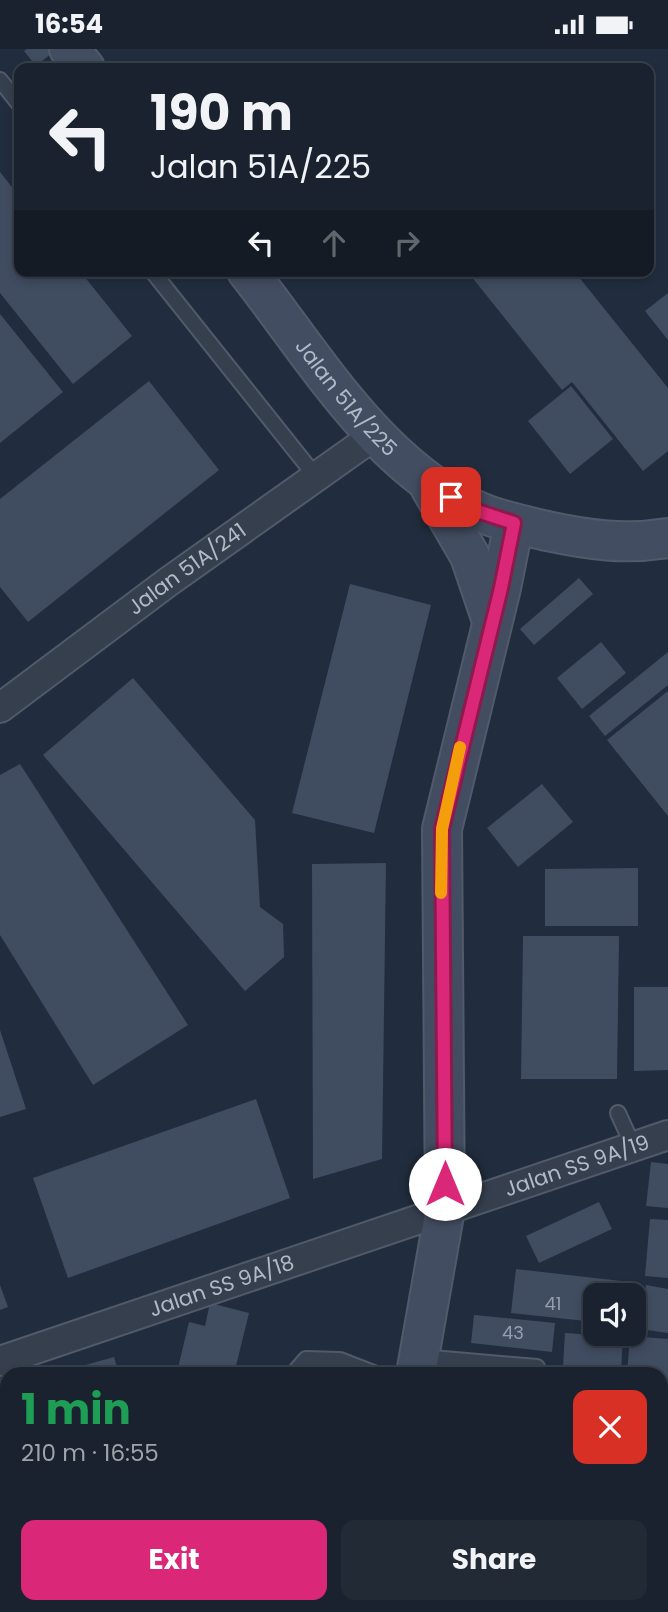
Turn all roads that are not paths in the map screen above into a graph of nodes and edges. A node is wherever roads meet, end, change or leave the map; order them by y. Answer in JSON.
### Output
{"nodes":[{"id":1,"x":69,"y":49,"type":"edge"},
{"id":2,"x":81,"y":63,"type":"edge"},
{"id":3,"x":0,"y":80,"type":"edge"},
{"id":4,"x":14,"y":98,"type":"edge"},
{"id":5,"x":157,"y":277,"type":"edge"},
{"id":6,"x":252,"y":277,"type":"edge"},
{"id":7,"x":375,"y":435,"type":"junction"},
{"id":8,"x":317,"y":478,"type":"junction"},
{"id":9,"x":426,"y":479,"type":"junction"},
{"id":10,"x":514,"y":523,"type":"junction"},
{"id":11,"x":668,"y":538,"type":"edge"},
{"id":12,"x":592,"y":541,"type":"junction"},
{"id":13,"x":497,"y":604,"type":"junction"},
{"id":14,"x":0,"y":708,"type":"edge"},
{"id":15,"x":618,"y":1113,"type":"dead end"},
{"id":16,"x":668,"y":1135,"type":"edge"},
{"id":17,"x":633,"y":1146,"type":"junction"},
{"id":18,"x":445,"y":1209,"type":"junction"},
{"id":19,"x":0,"y":1361,"type":"edge"},
{"id":20,"x":418,"y":1365,"type":"edge"},
{"id":21,"x":299,"y":1367,"type":"edge"},
{"id":22,"x":358,"y":1367,"type":"edge"},
{"id":23,"x":537,"y":1367,"type":"dead end"}],
"edges":[{"from":1,"to":2,"type":"street"},
{"from":3,"to":4,"type":"lane"},
{"from":5,"to":8,"type":"lane"},
{"from":6,"to":7,"type":"street","name":"Jalan 51A/225"},
{"from":7,"to":8,"type":"street","name":"Jalan 51A/241"},
{"from":7,"to":9,"type":"street","name":"Jalan 51A/225"},
{"from":8,"to":14,"type":"street","name":"Jalan 51A/241"},
{"from":9,"to":10,"type":"street","name":"Jalan 51A/225"},
{"from":9,"to":13,"type":"street"},
{"from":10,"to":12,"type":"street","name":"Jalan 51A/225"},
{"from":10,"to":13,"type":"street"},
{"from":11,"to":12,"type":"street","name":"Jalan 51A/225"},
{"from":12,"to":13,"type":"street"},
{"from":13,"to":18,"type":"street"},
{"from":15,"to":17,"type":"lane"},
{"from":16,"to":17,"type":"street","name":"Jalan SS 9A/19"},
{"from":17,"to":18,"type":"street","name":"Jalan SS 9A/19"},
{"from":18,"to":19,"type":"street","name":"Jalan SS 9A/18"},
{"from":18,"to":20,"type":"street"},
{"from":20,"to":23,"type":"lane"},
{"from":21,"to":22,"type":"lane"}]}
